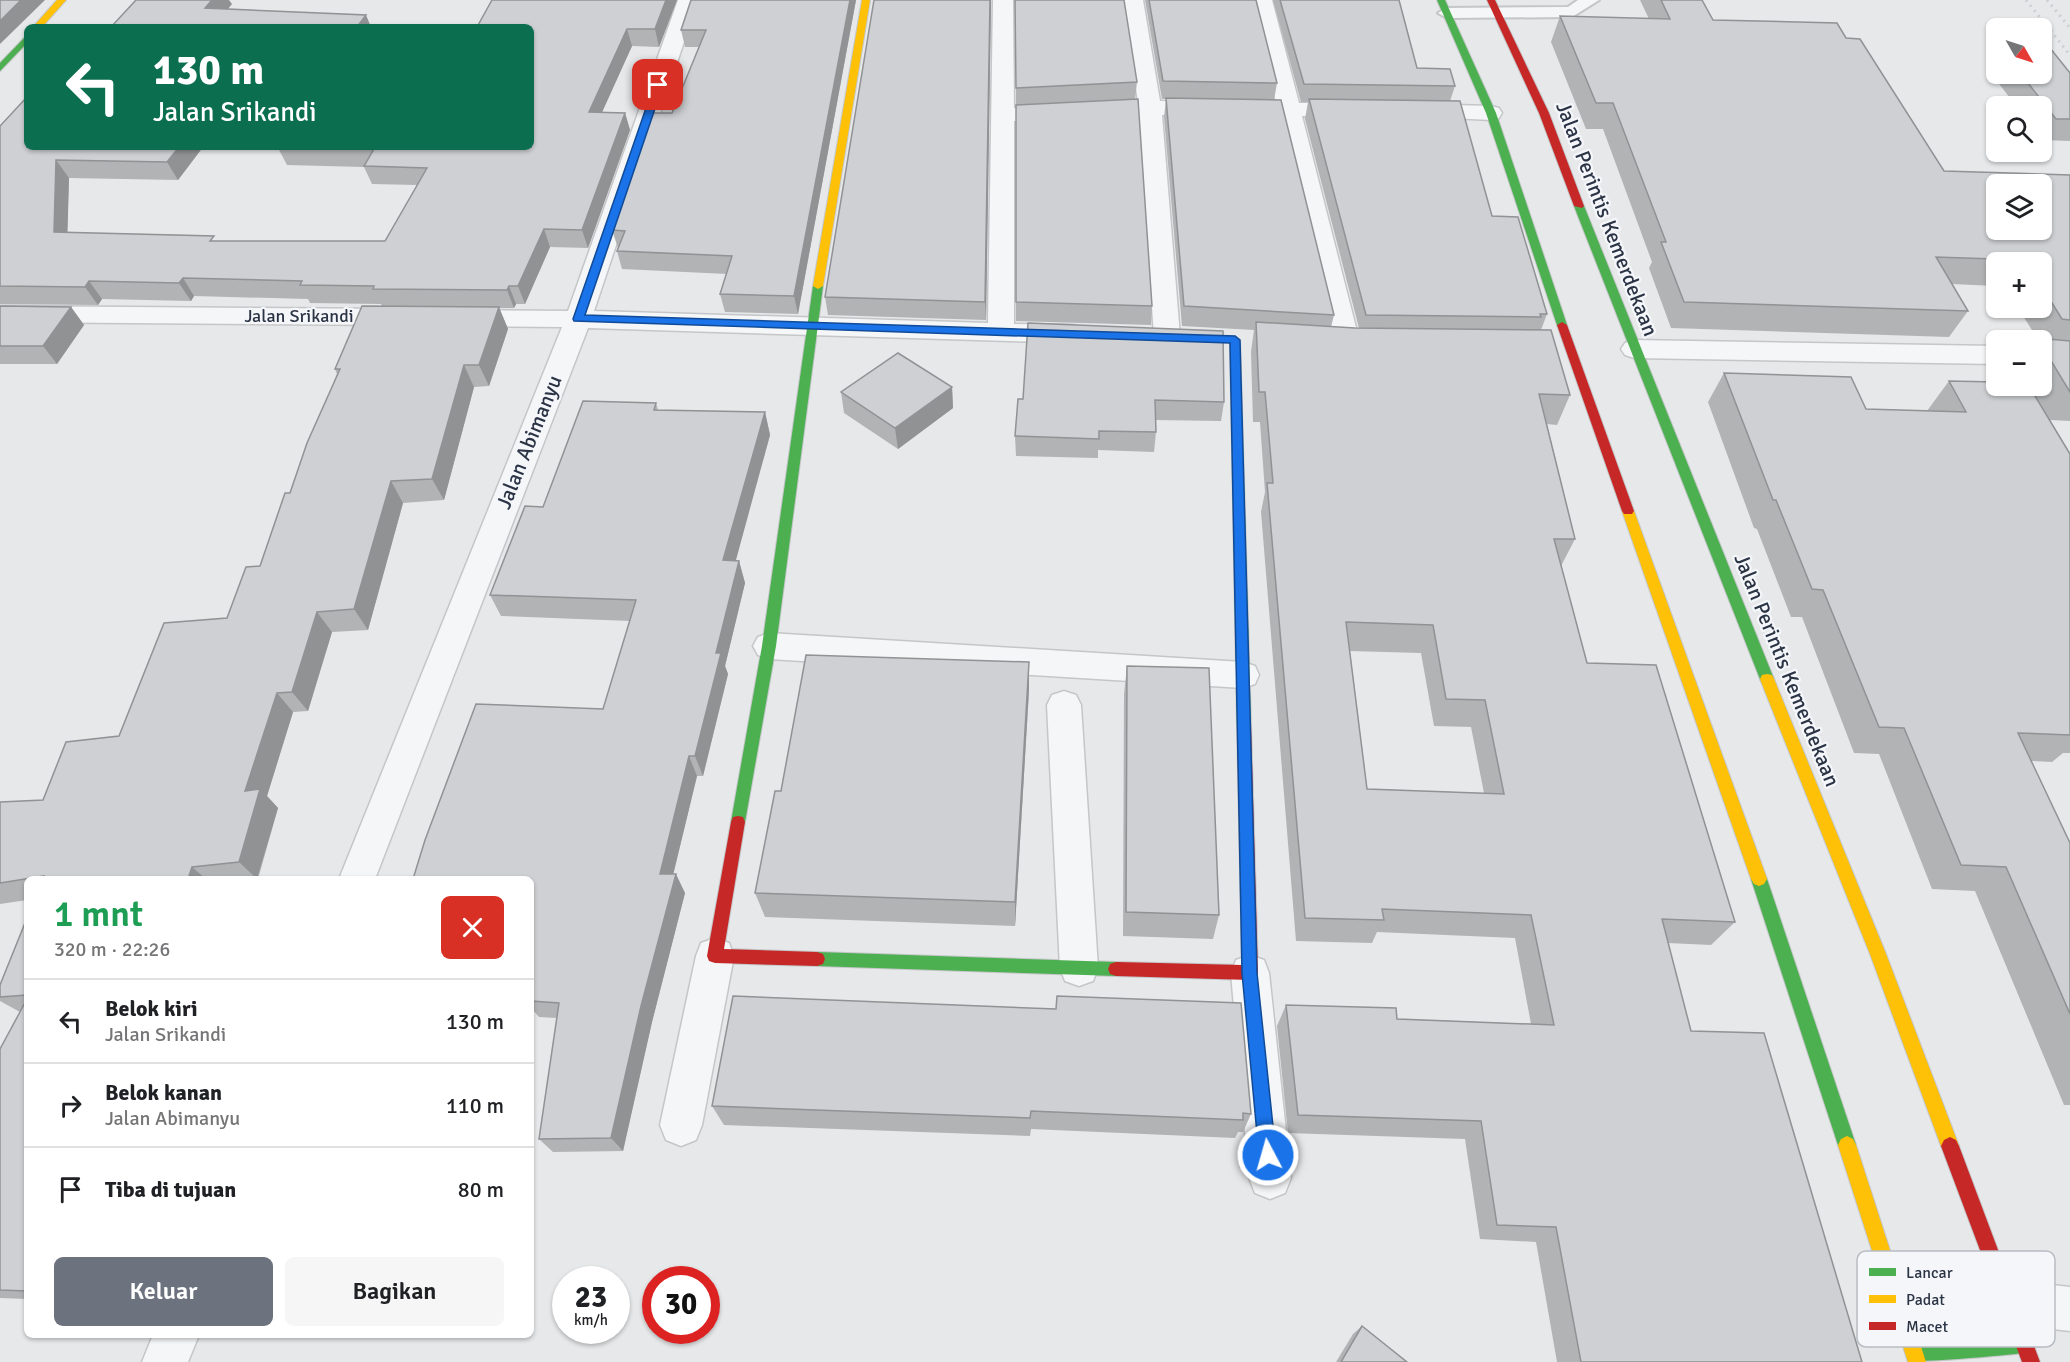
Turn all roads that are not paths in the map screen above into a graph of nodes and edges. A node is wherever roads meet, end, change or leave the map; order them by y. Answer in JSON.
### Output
{"nodes":[{"id":1,"x":62,"y":0,"type":"edge"},
{"id":2,"x":688,"y":0,"type":"edge"},
{"id":3,"x":866,"y":0,"type":"edge"},
{"id":4,"x":1003,"y":0,"type":"edge"},
{"id":5,"x":1133,"y":0,"type":"edge"},
{"id":6,"x":1262,"y":0,"type":"edge"},
{"id":7,"x":1590,"y":0,"type":"edge"},
{"id":8,"x":1444,"y":6,"type":"edge"},
{"id":9,"x":1494,"y":6,"type":"edge"},
{"id":10,"x":41,"y":24,"type":"edge"},
{"id":11,"x":24,"y":41,"type":"edge"},
{"id":12,"x":0,"y":68,"type":"edge"},
{"id":13,"x":1150,"y":108,"type":"junction"},
{"id":14,"x":1287,"y":109,"type":"junction"},
{"id":15,"x":1491,"y":113,"type":"junction"},
{"id":16,"x":1003,"y":115,"type":"junction"},
{"id":17,"x":0,"y":314,"type":"edge"},
{"id":18,"x":578,"y":319,"type":"junction"},
{"id":19,"x":811,"y":325,"type":"junction"},
{"id":20,"x":1001,"y":333,"type":"junction"},
{"id":21,"x":1096,"y":335,"type":"edge"},
{"id":22,"x":1201,"y":338,"type":"joint"},
{"id":23,"x":1348,"y":346,"type":"edge"},
{"id":24,"x":1634,"y":349,"type":"junction"},
{"id":25,"x":1986,"y":355,"type":"edge"},
{"id":26,"x":769,"y":646,"type":"junction"},
{"id":27,"x":1243,"y":675,"type":"junction"},
{"id":28,"x":1064,"y":705,"type":"dead end"},
{"id":29,"x":358,"y":876,"type":"edge"},
{"id":30,"x":715,"y":956,"type":"junction"},
{"id":31,"x":1079,"y":968,"type":"junction"},
{"id":32,"x":1250,"y":973,"type":"junction"},
{"id":33,"x":681,"y":1125,"type":"dead end"},
{"id":34,"x":1270,"y":1178,"type":"dead end"},
{"id":35,"x":1881,"y":1251,"type":"edge"},
{"id":36,"x":1989,"y":1251,"type":"edge"},
{"id":37,"x":2055,"y":1307,"type":"edge"},
{"id":38,"x":2070,"y":1309,"type":"edge"},
{"id":39,"x":175,"y":1338,"type":"edge"},
{"id":40,"x":2001,"y":1347,"type":"edge"},
{"id":41,"x":2025,"y":1347,"type":"edge"},
{"id":42,"x":1916,"y":1358,"type":"edge"},
{"id":43,"x":165,"y":1362,"type":"edge"},
{"id":44,"x":2031,"y":1362,"type":"edge"}],
"edges":[{"from":1,"to":10,"type":"main road"},
{"from":2,"to":18,"type":"street","name":"Jalan Abimanyu"},
{"from":3,"to":19,"type":"main road"},
{"from":4,"to":16,"type":"street"},
{"from":5,"to":13,"type":"street"},
{"from":6,"to":14,"type":"street"},
{"from":7,"to":9,"type":"lane"},
{"from":8,"to":9,"type":"lane"},
{"from":8,"to":15,"type":"main road"},
{"from":9,"to":24,"type":"main road","name":"Jalan Perintis Kemerdekaan"},
{"from":11,"to":12,"type":"main road"},
{"from":13,"to":14,"type":"street"},
{"from":13,"to":16,"type":"street"},
{"from":13,"to":22,"type":"street"},
{"from":14,"to":15,"type":"street"},
{"from":14,"to":23,"type":"street"},
{"from":15,"to":35,"type":"main road"},
{"from":16,"to":20,"type":"street"},
{"from":17,"to":18,"type":"street","name":"Jalan Srikandi"},
{"from":18,"to":19,"type":"street","name":"Jalan Srikandi"},
{"from":18,"to":29,"type":"street","name":"Jalan Abimanyu"},
{"from":19,"to":20,"type":"street","name":"Jalan Srikandi"},
{"from":19,"to":26,"type":"main road"},
{"from":20,"to":21,"type":"street","name":"Jalan Srikandi"},
{"from":22,"to":27,"type":"main road"},
{"from":24,"to":25,"type":"street"},
{"from":24,"to":36,"type":"main road","name":"Jalan Perintis Kemerdekaan"},
{"from":26,"to":27,"type":"street"},
{"from":26,"to":30,"type":"main road"},
{"from":27,"to":32,"type":"main road"},
{"from":28,"to":31,"type":"street"},
{"from":30,"to":31,"type":"main road"},
{"from":30,"to":33,"type":"street"},
{"from":31,"to":32,"type":"main road"},
{"from":32,"to":34,"type":"street"},
{"from":37,"to":38,"type":"street"},
{"from":39,"to":43,"type":"street"},
{"from":40,"to":42,"type":"main road"},
{"from":41,"to":44,"type":"main road","name":"Jalan Perintis Kemerdekaan"}]}
